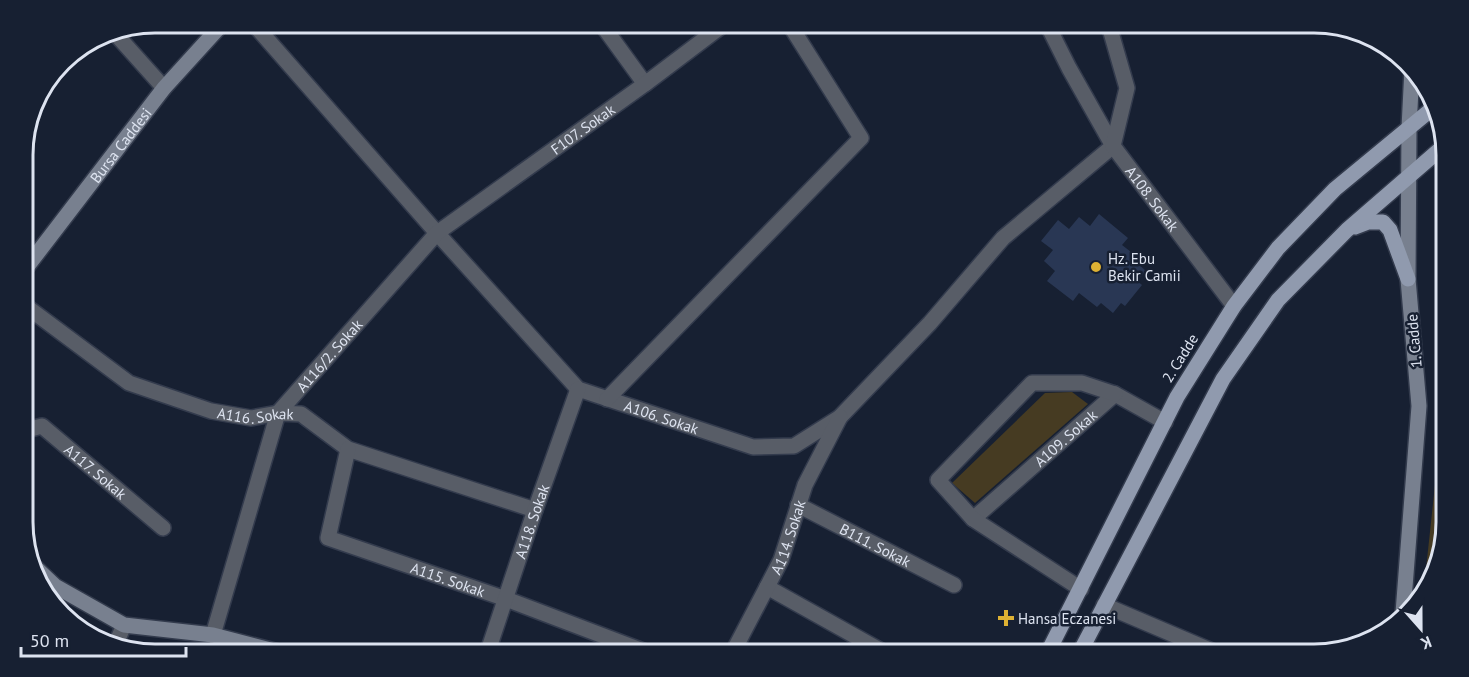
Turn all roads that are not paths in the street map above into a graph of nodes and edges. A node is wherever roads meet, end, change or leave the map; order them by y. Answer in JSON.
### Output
{"nodes":[{"id":1,"x":214,"y":33,"type":"edge"},
{"id":2,"x":262,"y":33,"type":"edge"},
{"id":3,"x":608,"y":33,"type":"edge"},
{"id":4,"x":712,"y":33,"type":"edge"},
{"id":5,"x":795,"y":33,"type":"edge"},
{"id":6,"x":1052,"y":33,"type":"edge"},
{"id":7,"x":1111,"y":33,"type":"edge"},
{"id":8,"x":119,"y":38,"type":"edge"},
{"id":9,"x":1411,"y":82,"type":"edge"},
{"id":10,"x":645,"y":84,"type":"junction"},
{"id":11,"x":164,"y":88,"type":"junction"},
{"id":12,"x":1428,"y":112,"type":"edge"},
{"id":13,"x":1409,"y":128,"type":"junction"},
{"id":14,"x":1113,"y":146,"type":"junction"},
{"id":15,"x":1436,"y":153,"type":"edge"},
{"id":16,"x":1408,"y":177,"type":"junction"},
{"id":17,"x":1347,"y":230,"type":"junction"},
{"id":18,"x":437,"y":233,"type":"junction"},
{"id":19,"x":33,"y":259,"type":"edge"},
{"id":20,"x":1408,"y":279,"type":"junction"},
{"id":21,"x":1234,"y":306,"type":"junction"},
{"id":22,"x":33,"y":311,"type":"edge"},
{"id":23,"x":578,"y":389,"type":"junction"},
{"id":24,"x":1114,"y":394,"type":"junction"},
{"id":25,"x":607,"y":399,"type":"junction"},
{"id":26,"x":278,"y":413,"type":"junction"},
{"id":27,"x":840,"y":417,"type":"junction"},
{"id":28,"x":1165,"y":422,"type":"junction"},
{"id":29,"x":33,"y":428,"type":"edge"},
{"id":30,"x":348,"y":449,"type":"junction"},
{"id":31,"x":798,"y":505,"type":"junction"},
{"id":32,"x":535,"y":510,"type":"junction"},
{"id":33,"x":973,"y":519,"type":"junction"},
{"id":34,"x":163,"y":528,"type":"dead end"},
{"id":35,"x":46,"y":578,"type":"edge"},
{"id":36,"x":954,"y":585,"type":"dead end"},
{"id":37,"x":767,"y":587,"type":"junction"},
{"id":38,"x":1081,"y":589,"type":"junction"},
{"id":39,"x":506,"y":599,"type":"junction"},
{"id":40,"x":1404,"y":599,"type":"edge"},
{"id":41,"x":1104,"y":605,"type":"junction"},
{"id":42,"x":124,"y":625,"type":"junction"},
{"id":43,"x":213,"y":635,"type":"junction"},
{"id":44,"x":118,"y":639,"type":"edge"},
{"id":45,"x":222,"y":644,"type":"edge"},
{"id":46,"x":248,"y":644,"type":"edge"},
{"id":47,"x":491,"y":644,"type":"edge"},
{"id":48,"x":625,"y":644,"type":"edge"},
{"id":49,"x":737,"y":644,"type":"edge"},
{"id":50,"x":869,"y":644,"type":"edge"},
{"id":51,"x":1052,"y":644,"type":"edge"},
{"id":52,"x":1084,"y":644,"type":"edge"},
{"id":53,"x":1196,"y":644,"type":"edge"}],
"edges":[{"from":1,"to":11,"type":"main road","name":"Bursa Caddesi"},
{"from":2,"to":18,"type":"street","name":"A106. Sokak"},
{"from":3,"to":10,"type":"street"},
{"from":4,"to":10,"type":"street","name":"F107. Sokak"},
{"from":5,"to":25,"type":"street"},
{"from":6,"to":14,"type":"street","name":"A108. Sokak"},
{"from":7,"to":14,"type":"street"},
{"from":8,"to":11,"type":"street"},
{"from":9,"to":13,"type":"main road","name":"1. Cadde"},
{"from":10,"to":18,"type":"street","name":"F107. Sokak"},
{"from":11,"to":19,"type":"main road","name":"Bursa Caddesi"},
{"from":12,"to":13,"type":"main road","name":"2. Cadde"},
{"from":13,"to":16,"type":"main road","name":"1. Cadde"},
{"from":13,"to":21,"type":"main road","name":"2. Cadde"},
{"from":14,"to":21,"type":"street","name":"A108. Sokak"},
{"from":14,"to":27,"type":"street","name":"A106. Sokak"},
{"from":15,"to":16,"type":"main road"},
{"from":16,"to":17,"type":"main road"},
{"from":16,"to":20,"type":"main road","name":"1. Cadde"},
{"from":17,"to":20,"type":"main road"},
{"from":17,"to":41,"type":"main road"},
{"from":18,"to":23,"type":"street","name":"A106. Sokak"},
{"from":18,"to":26,"type":"street","name":"A116/2. Sokak"},
{"from":20,"to":40,"type":"main road","name":"1. Cadde"},
{"from":21,"to":28,"type":"main road","name":"2. Cadde"},
{"from":22,"to":26,"type":"street","name":"A116. Sokak"},
{"from":23,"to":25,"type":"street","name":"A106. Sokak"},
{"from":23,"to":32,"type":"street","name":"A118. Sokak"},
{"from":24,"to":28,"type":"street"},
{"from":24,"to":33,"type":"street","name":"A109. Sokak"},
{"from":24,"to":33,"type":"street"},
{"from":25,"to":27,"type":"street","name":"A106. Sokak"},
{"from":26,"to":30,"type":"street","name":"A116. Sokak"},
{"from":26,"to":43,"type":"street","name":"A116/2. Sokak"},
{"from":27,"to":31,"type":"street","name":"A114. Sokak"},
{"from":28,"to":38,"type":"main road","name":"2. Cadde"},
{"from":29,"to":34,"type":"street","name":"A117. Sokak"},
{"from":30,"to":32,"type":"street","name":"A116. Sokak"},
{"from":30,"to":39,"type":"street","name":"A115. Sokak"},
{"from":31,"to":36,"type":"street","name":"B111. Sokak"},
{"from":31,"to":37,"type":"street","name":"A114. Sokak"},
{"from":32,"to":39,"type":"street","name":"A118. Sokak"},
{"from":33,"to":38,"type":"street"},
{"from":35,"to":42,"type":"main road"},
{"from":37,"to":49,"type":"street","name":"A114. Sokak"},
{"from":37,"to":50,"type":"street"},
{"from":38,"to":51,"type":"main road","name":"2. Cadde"},
{"from":39,"to":47,"type":"street","name":"A118. Sokak"},
{"from":39,"to":48,"type":"street","name":"A115. Sokak"},
{"from":41,"to":52,"type":"main road"},
{"from":41,"to":53,"type":"street"},
{"from":42,"to":43,"type":"main road"},
{"from":42,"to":44,"type":"street"},
{"from":43,"to":45,"type":"street"},
{"from":43,"to":46,"type":"main road"}]}
